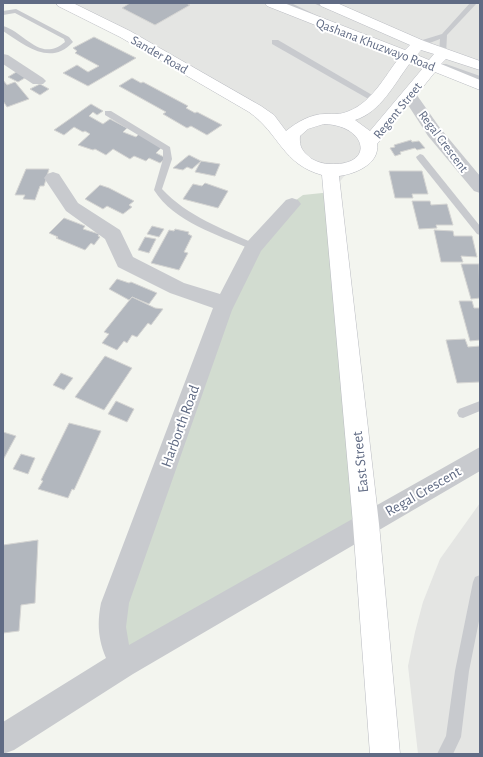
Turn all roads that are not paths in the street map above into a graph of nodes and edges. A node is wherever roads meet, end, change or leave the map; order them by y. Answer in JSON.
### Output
{"nodes":[{"id":1,"x":63,"y":3,"type":"edge"},
{"id":2,"x":272,"y":3,"type":"edge"},
{"id":3,"x":285,"y":3,"type":"edge"},
{"id":4,"x":316,"y":3,"type":"edge"},
{"id":5,"x":326,"y":3,"type":"edge"},
{"id":6,"x":474,"y":3,"type":"edge"},
{"id":7,"x":3,"y":13,"type":"edge"},
{"id":8,"x":3,"y":28,"type":"edge"},
{"id":9,"x":444,"y":35,"type":"junction"},
{"id":10,"x":275,"y":42,"type":"dead end"},
{"id":11,"x":413,"y":50,"type":"junction"},
{"id":12,"x":3,"y":58,"type":"edge"},
{"id":13,"x":437,"y":59,"type":"junction"},
{"id":14,"x":480,"y":66,"type":"edge"},
{"id":15,"x":480,"y":71,"type":"edge"},
{"id":16,"x":480,"y":78,"type":"edge"},
{"id":17,"x":38,"y":81,"type":"dead end"},
{"id":18,"x":480,"y":85,"type":"edge"},
{"id":19,"x":409,"y":94,"type":"junction"},
{"id":20,"x":375,"y":98,"type":"junction"},
{"id":21,"x":255,"y":109,"type":"junction"},
{"id":22,"x":108,"y":113,"type":"dead end"},
{"id":23,"x":336,"y":120,"type":"junction"},
{"id":24,"x":311,"y":121,"type":"junction"},
{"id":25,"x":369,"y":144,"type":"junction"},
{"id":26,"x":291,"y":148,"type":"junction"},
{"id":27,"x":420,"y":157,"type":"dead end"},
{"id":28,"x":330,"y":170,"type":"junction"},
{"id":29,"x":474,"y":172,"type":"edge"},
{"id":30,"x":53,"y":178,"type":"dead end"},
{"id":31,"x":480,"y":187,"type":"edge"},
{"id":32,"x":292,"y":204,"type":"dead end"},
{"id":33,"x":480,"y":232,"type":"edge"},
{"id":34,"x":254,"y":247,"type":"junction"},
{"id":35,"x":225,"y":304,"type":"junction"},
{"id":36,"x":480,"y":406,"type":"edge"},
{"id":37,"x":463,"y":413,"type":"dead end"},
{"id":38,"x":480,"y":458,"type":"edge"},
{"id":39,"x":366,"y":524,"type":"junction"},
{"id":40,"x":480,"y":582,"type":"edge"},
{"id":41,"x":123,"y":664,"type":"junction"},
{"id":42,"x":3,"y":739,"type":"edge"},
{"id":43,"x":385,"y":754,"type":"edge"},
{"id":44,"x":445,"y":754,"type":"edge"}],
"edges":[{"from":1,"to":21,"type":"main road","name":"Sander Road"},
{"from":2,"to":11,"type":"main road","name":"Qashana Khuzwayo Road"},
{"from":3,"to":11,"type":"lane"},
{"from":4,"to":11,"type":"lane"},
{"from":5,"to":11,"type":"main road","name":"Qashana Khuzwayo Road"},
{"from":6,"to":9,"type":"lane"},
{"from":7,"to":8,"type":"lane"},
{"from":9,"to":11,"type":"lane"},
{"from":9,"to":13,"type":"lane"},
{"from":10,"to":20,"type":"lane"},
{"from":11,"to":13,"type":"main road","name":"Qashana Khuzwayo Road"},
{"from":11,"to":20,"type":"main road","name":"Regent Street"},
{"from":12,"to":17,"type":"street"},
{"from":13,"to":14,"type":"main road","name":"Qashana Khuzwayo Road"},
{"from":13,"to":15,"type":"lane"},
{"from":13,"to":16,"type":"lane"},
{"from":13,"to":18,"type":"main road","name":"Qashana Khuzwayo Road"},
{"from":13,"to":19,"type":"main road","name":"Regent Street"},
{"from":19,"to":25,"type":"main road","name":"Regent Street"},
{"from":19,"to":29,"type":"street","name":"Regal Crescent"},
{"from":20,"to":23,"type":"main road","name":"Regent Street"},
{"from":21,"to":24,"type":"main road","name":"Sander Road"},
{"from":21,"to":26,"type":"main road","name":"Sander Road"},
{"from":22,"to":34,"type":"lane"},
{"from":23,"to":24,"type":"main road"},
{"from":23,"to":25,"type":"main road"},
{"from":24,"to":26,"type":"main road"},
{"from":25,"to":28,"type":"main road"},
{"from":26,"to":28,"type":"main road"},
{"from":27,"to":33,"type":"lane"},
{"from":28,"to":39,"type":"main road","name":"East Street"},
{"from":29,"to":31,"type":"street","name":"Regal Crescent"},
{"from":30,"to":35,"type":"street"},
{"from":32,"to":34,"type":"street","name":"Harborth Road"},
{"from":34,"to":35,"type":"street","name":"Harborth Road"},
{"from":35,"to":41,"type":"street","name":"Harborth Road"},
{"from":36,"to":37,"type":"lane"},
{"from":38,"to":39,"type":"street","name":"Regal Crescent"},
{"from":39,"to":41,"type":"street"},
{"from":39,"to":43,"type":"main road","name":"East Street"},
{"from":40,"to":44,"type":"lane"},
{"from":41,"to":42,"type":"street"}]}
